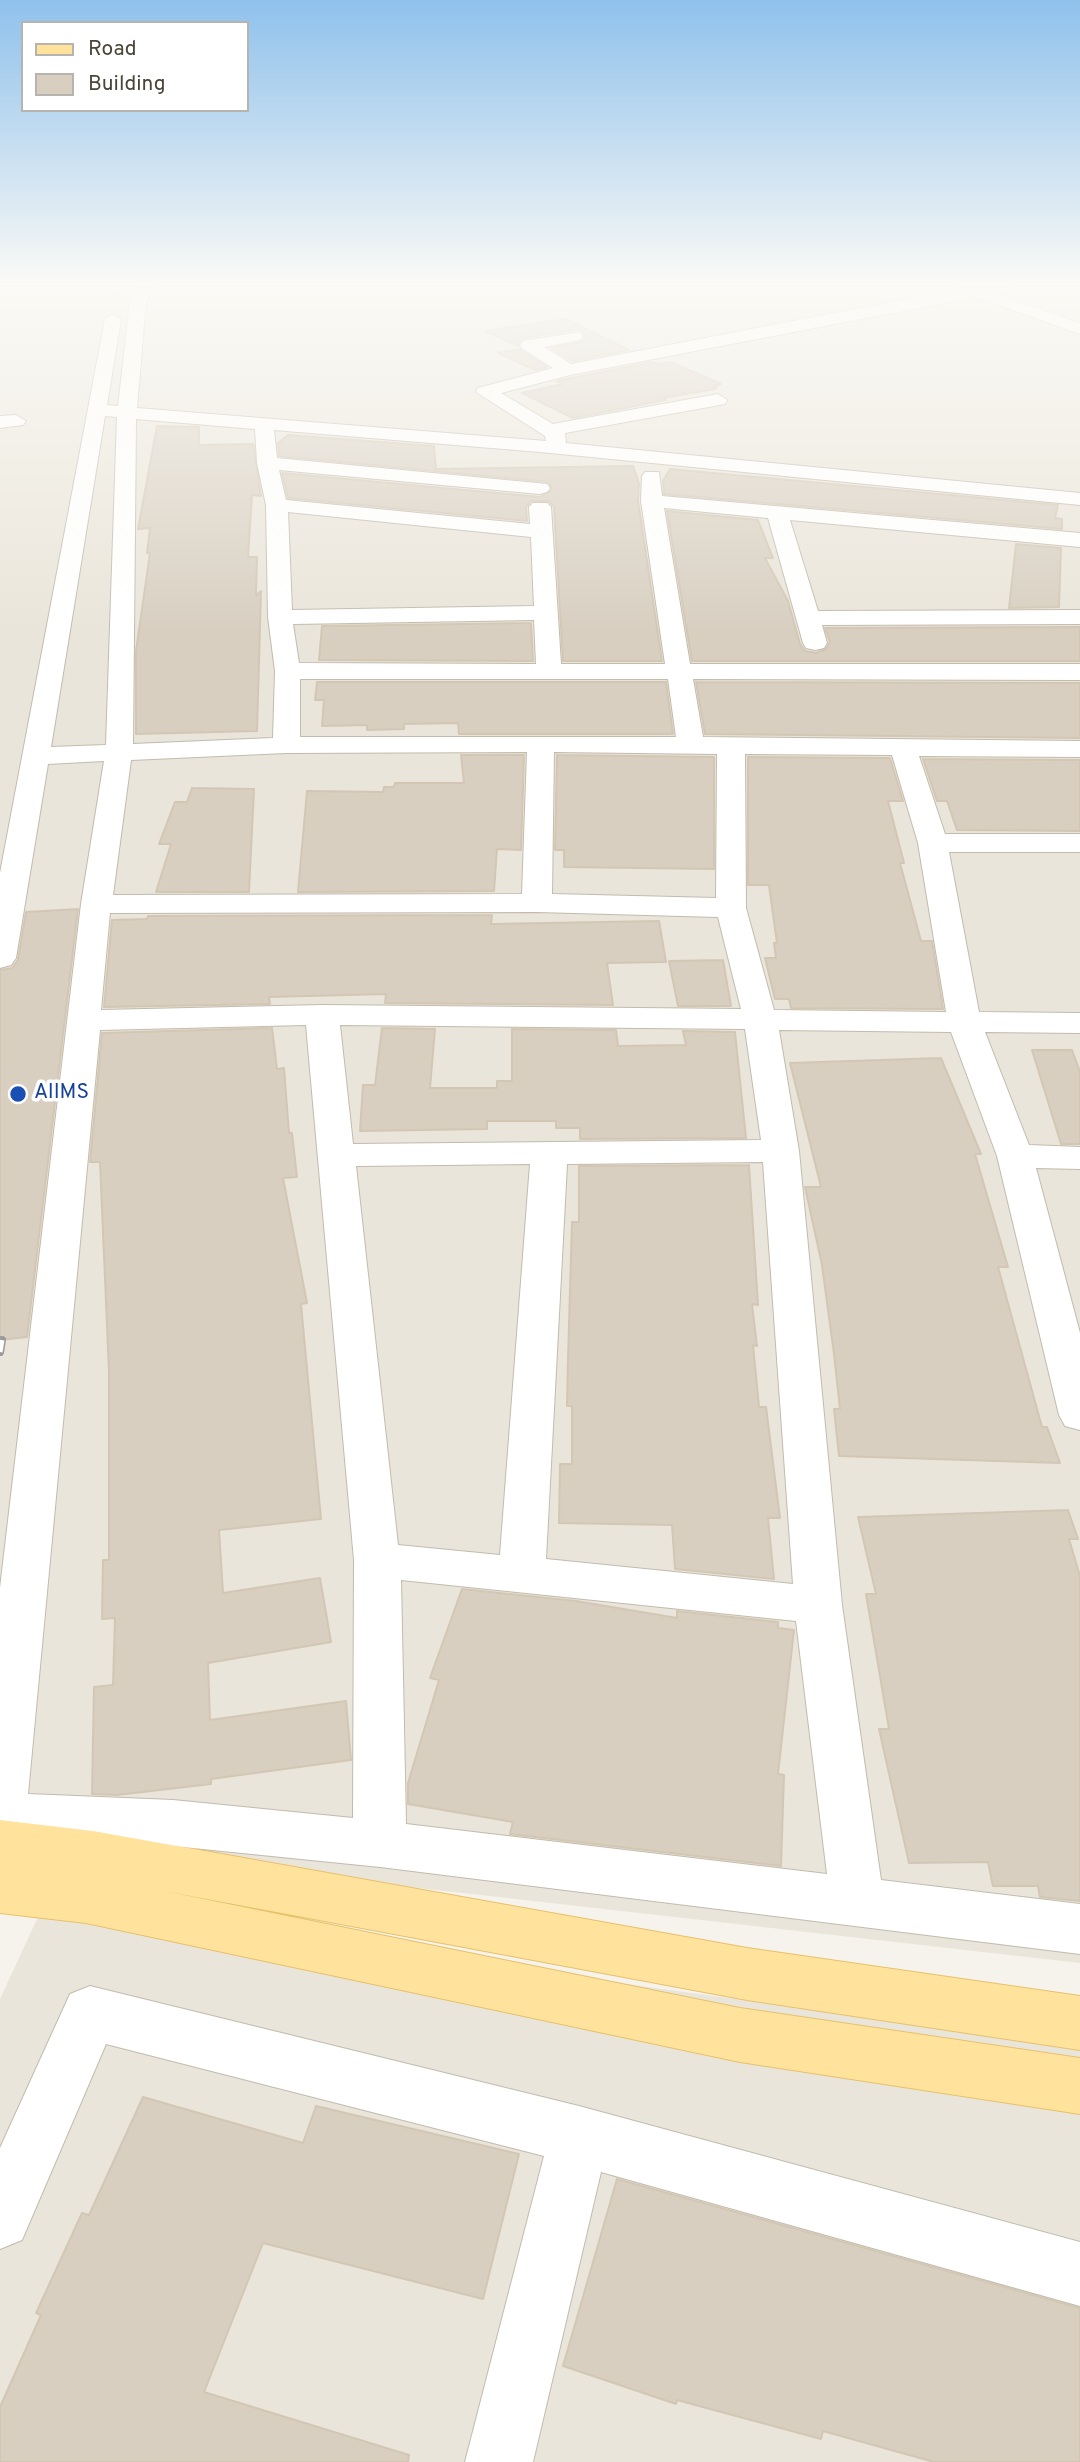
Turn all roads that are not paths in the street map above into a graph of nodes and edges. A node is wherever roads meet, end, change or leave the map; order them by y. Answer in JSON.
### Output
{"nodes":[{"id":1,"x":112,"y":403,"type":"edge"},
{"id":2,"x":114,"y":403,"type":"edge"},
{"id":3,"x":499,"y":403,"type":"edge"},
{"id":4,"x":706,"y":403,"type":"edge"},
{"id":5,"x":112,"y":410,"type":"junction"},
{"id":6,"x":264,"y":423,"type":"junction"},
{"id":7,"x":548,"y":441,"type":"junction"},
{"id":8,"x":652,"y":456,"type":"junction"},
{"id":9,"x":267,"y":463,"type":"junction"},
{"id":10,"x":540,"y":488,"type":"junction"},
{"id":11,"x":1080,"y":499,"type":"edge"},
{"id":12,"x":652,"y":501,"type":"junction"},
{"id":13,"x":277,"y":505,"type":"junction"},
{"id":14,"x":778,"y":514,"type":"junction"},
{"id":15,"x":540,"y":531,"type":"junction"},
{"id":16,"x":1080,"y":540,"type":"edge"},
{"id":17,"x":545,"y":613,"type":"junction"},
{"id":18,"x":280,"y":617,"type":"junction"},
{"id":19,"x":1080,"y":617,"type":"edge"},
{"id":20,"x":808,"y":618,"type":"junction"},
{"id":21,"x":549,"y":670,"type":"junction"},
{"id":22,"x":288,"y":671,"type":"junction"},
{"id":23,"x":682,"y":671,"type":"junction"},
{"id":24,"x":823,"y":672,"type":"junction"},
{"id":25,"x":1080,"y":672,"type":"edge"},
{"id":26,"x":541,"y":744,"type":"junction"},
{"id":27,"x":286,"y":745,"type":"junction"},
{"id":28,"x":691,"y":746,"type":"junction"},
{"id":29,"x":731,"y":747,"type":"junction"},
{"id":30,"x":903,"y":748,"type":"junction"},
{"id":31,"x":1080,"y":749,"type":"edge"},
{"id":32,"x":119,"y":751,"type":"junction"},
{"id":33,"x":36,"y":756,"type":"junction"},
{"id":34,"x":933,"y":843,"type":"junction"},
{"id":35,"x":1080,"y":843,"type":"edge"},
{"id":36,"x":537,"y":903,"type":"junction"},
{"id":37,"x":96,"y":904,"type":"junction"},
{"id":38,"x":5,"y":907,"type":"edge"},
{"id":39,"x":732,"y":908,"type":"junction"},
{"id":40,"x":0,"y":958,"type":"edge"},
{"id":41,"x":322,"y":1014,"type":"junction"},
{"id":42,"x":760,"y":1018,"type":"junction"},
{"id":43,"x":85,"y":1020,"type":"junction"},
{"id":44,"x":964,"y":1022,"type":"junction"},
{"id":45,"x":1080,"y":1023,"type":"edge"},
{"id":46,"x":549,"y":1151,"type":"junction"},
{"id":47,"x":781,"y":1151,"type":"junction"},
{"id":48,"x":335,"y":1156,"type":"junction"},
{"id":49,"x":1015,"y":1156,"type":"junction"},
{"id":50,"x":1080,"y":1158,"type":"edge"},
{"id":51,"x":1066,"y":1310,"type":"edge"},
{"id":52,"x":1080,"y":1416,"type":"edge"},
{"id":53,"x":377,"y":1560,"type":"junction"},
{"id":54,"x":523,"y":1575,"type":"junction"},
{"id":55,"x":818,"y":1605,"type":"junction"},
{"id":56,"x":0,"y":1812,"type":"edge"},
{"id":57,"x":0,"y":1843,"type":"edge"},
{"id":58,"x":380,"y":1844,"type":"junction"},
{"id":59,"x":0,"y":1889,"type":"edge"},
{"id":60,"x":857,"y":1901,"type":"junction"},
{"id":61,"x":1080,"y":1929,"type":"edge"},
{"id":62,"x":1080,"y":2023,"type":"edge"},
{"id":63,"x":1080,"y":2086,"type":"edge"},
{"id":64,"x":579,"y":2136,"type":"junction"},
{"id":65,"x":0,"y":2218,"type":"edge"},
{"id":66,"x":1080,"y":2274,"type":"edge"},
{"id":67,"x":499,"y":2462,"type":"edge"}],
"edges":[{"from":1,"to":5,"type":"street"},
{"from":2,"to":5,"type":"street"},
{"from":3,"to":7,"type":"street"},
{"from":4,"to":7,"type":"street"},
{"from":5,"to":6,"type":"street"},
{"from":5,"to":32,"type":"street"},
{"from":5,"to":33,"type":"street"},
{"from":6,"to":7,"type":"street"},
{"from":6,"to":9,"type":"street"},
{"from":7,"to":8,"type":"street"},
{"from":7,"to":10,"type":"street"},
{"from":8,"to":11,"type":"street"},
{"from":8,"to":12,"type":"street"},
{"from":9,"to":10,"type":"street"},
{"from":9,"to":13,"type":"street"},
{"from":10,"to":15,"type":"street"},
{"from":12,"to":14,"type":"street"},
{"from":12,"to":23,"type":"street"},
{"from":13,"to":15,"type":"street"},
{"from":13,"to":18,"type":"street"},
{"from":14,"to":16,"type":"street"},
{"from":14,"to":20,"type":"street"},
{"from":15,"to":17,"type":"street"},
{"from":17,"to":18,"type":"street"},
{"from":17,"to":21,"type":"street"},
{"from":18,"to":22,"type":"street"},
{"from":19,"to":20,"type":"street"},
{"from":20,"to":24,"type":"street"},
{"from":21,"to":22,"type":"street"},
{"from":21,"to":23,"type":"street"},
{"from":22,"to":27,"type":"street"},
{"from":23,"to":24,"type":"street"},
{"from":23,"to":28,"type":"street"},
{"from":24,"to":25,"type":"street"},
{"from":26,"to":27,"type":"street"},
{"from":26,"to":28,"type":"street"},
{"from":26,"to":36,"type":"street"},
{"from":27,"to":32,"type":"street"},
{"from":28,"to":29,"type":"street"},
{"from":29,"to":30,"type":"street"},
{"from":29,"to":39,"type":"street"},
{"from":30,"to":31,"type":"street"},
{"from":30,"to":34,"type":"street"},
{"from":32,"to":33,"type":"street"},
{"from":32,"to":37,"type":"street"},
{"from":33,"to":38,"type":"street"},
{"from":34,"to":35,"type":"street"},
{"from":34,"to":44,"type":"street"},
{"from":36,"to":37,"type":"street"},
{"from":36,"to":39,"type":"street"},
{"from":37,"to":43,"type":"street"},
{"from":38,"to":40,"type":"street"},
{"from":39,"to":42,"type":"street"},
{"from":41,"to":42,"type":"street"},
{"from":41,"to":43,"type":"street"},
{"from":41,"to":48,"type":"street"},
{"from":42,"to":44,"type":"street"},
{"from":42,"to":47,"type":"street"},
{"from":43,"to":56,"type":"street"},
{"from":44,"to":45,"type":"street"},
{"from":44,"to":49,"type":"street"},
{"from":46,"to":47,"type":"street"},
{"from":46,"to":48,"type":"street"},
{"from":46,"to":54,"type":"street"},
{"from":47,"to":55,"type":"street"},
{"from":48,"to":53,"type":"street"},
{"from":49,"to":50,"type":"street"},
{"from":49,"to":51,"type":"street"},
{"from":51,"to":52,"type":"street"},
{"from":53,"to":54,"type":"street"},
{"from":53,"to":58,"type":"street"},
{"from":54,"to":55,"type":"street"},
{"from":55,"to":60,"type":"street"},
{"from":56,"to":58,"type":"street"},
{"from":57,"to":62,"type":"main road"},
{"from":58,"to":60,"type":"street"},
{"from":59,"to":63,"type":"main road"},
{"from":60,"to":61,"type":"street"},
{"from":64,"to":65,"type":"street"},
{"from":64,"to":66,"type":"street"},
{"from":64,"to":67,"type":"street"}]}
